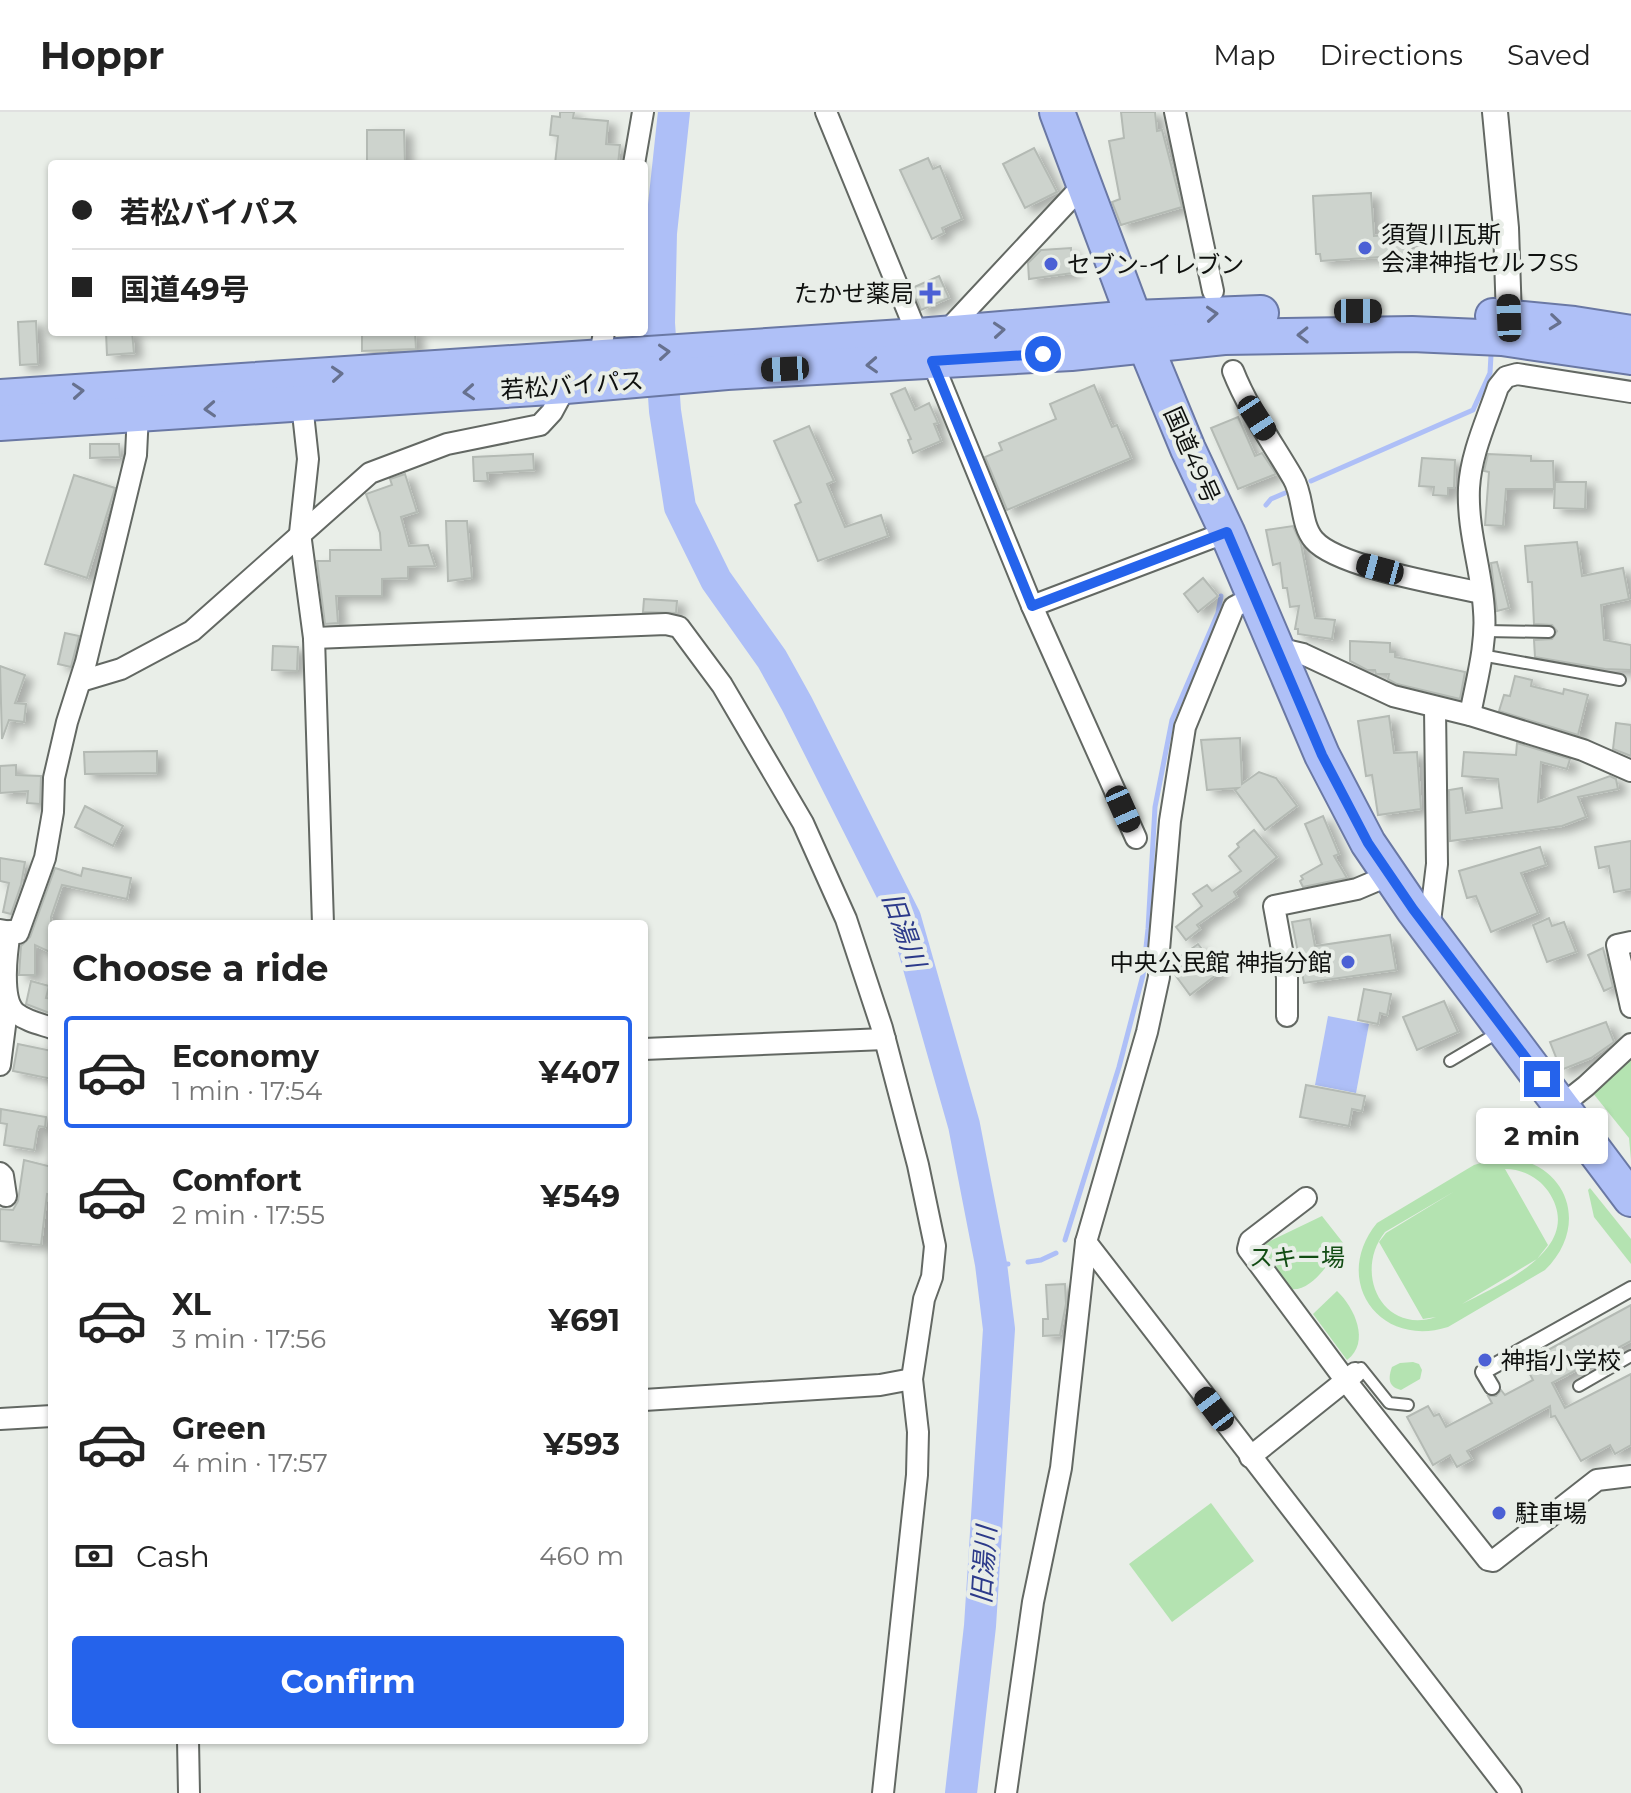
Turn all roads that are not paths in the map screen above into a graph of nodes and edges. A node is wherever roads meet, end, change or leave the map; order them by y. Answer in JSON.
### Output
{"nodes":[{"id":1,"x":643,"y":112,"type":"edge"},
{"id":2,"x":826,"y":112,"type":"edge"},
{"id":3,"x":1057,"y":112,"type":"edge"},
{"id":4,"x":1175,"y":112,"type":"edge"},
{"id":5,"x":1495,"y":112,"type":"edge"},
{"id":6,"x":635,"y":160,"type":"edge"},
{"id":7,"x":1084,"y":184,"type":"junction"},
{"id":8,"x":1213,"y":291,"type":"dead end"},
{"id":9,"x":1509,"y":318,"type":"junction"},
{"id":10,"x":1139,"y":332,"type":"junction"},
{"id":11,"x":1631,"y":333,"type":"edge"},
{"id":12,"x":931,"y":344,"type":"junction"},
{"id":13,"x":603,"y":354,"type":"edge"},
{"id":14,"x":1631,"y":357,"type":"edge"},
{"id":15,"x":1233,"y":371,"type":"dead end"},
{"id":16,"x":566,"y":386,"type":"junction"},
{"id":17,"x":1631,"y":392,"type":"edge"},
{"id":18,"x":0,"y":397,"type":"edge"},
{"id":19,"x":302,"y":404,"type":"junction"},
{"id":20,"x":138,"y":413,"type":"junction"},
{"id":21,"x":0,"y":423,"type":"edge"},
{"id":22,"x":1227,"y":532,"type":"junction"},
{"id":23,"x":300,"y":533,"type":"junction"},
{"id":24,"x":1482,"y":593,"type":"junction"},
{"id":25,"x":1255,"y":596,"type":"junction"},
{"id":26,"x":1032,"y":606,"type":"junction"},
{"id":27,"x":1485,"y":631,"type":"junction"},
{"id":28,"x":1549,"y":632,"type":"dead end"},
{"id":29,"x":314,"y":638,"type":"junction"},
{"id":30,"x":1277,"y":648,"type":"junction"},
{"id":31,"x":1481,"y":655,"type":"junction"},
{"id":32,"x":1620,"y":680,"type":"dead end"},
{"id":33,"x":81,"y":681,"type":"junction"},
{"id":34,"x":1435,"y":708,"type":"junction"},
{"id":35,"x":1470,"y":715,"type":"junction"},
{"id":36,"x":1631,"y":771,"type":"edge"},
{"id":37,"x":1136,"y":838,"type":"dead end"},
{"id":38,"x":1390,"y":875,"type":"junction"},
{"id":39,"x":323,"y":920,"type":"edge"},
{"id":40,"x":5,"y":930,"type":"edge"},
{"id":41,"x":1429,"y":930,"type":"junction"},
{"id":42,"x":1631,"y":942,"type":"edge"},
{"id":43,"x":8,"y":1002,"type":"junction"},
{"id":44,"x":1631,"y":1007,"type":"edge"},
{"id":45,"x":1287,"y":1016,"type":"dead end"},
{"id":46,"x":48,"y":1027,"type":"edge"},
{"id":47,"x":1504,"y":1029,"type":"junction"},
{"id":48,"x":885,"y":1039,"type":"junction"},
{"id":49,"x":1631,"y":1044,"type":"edge"},
{"id":50,"x":648,"y":1049,"type":"edge"},
{"id":51,"x":1450,"y":1061,"type":"dead end"},
{"id":52,"x":0,"y":1065,"type":"edge"},
{"id":53,"x":1562,"y":1105,"type":"junction"},
{"id":54,"x":0,"y":1173,"type":"edge"},
{"id":55,"x":6,"y":1196,"type":"dead end"},
{"id":56,"x":1306,"y":1198,"type":"dead end"},
{"id":57,"x":1631,"y":1199,"type":"edge"},
{"id":58,"x":1086,"y":1242,"type":"junction"},
{"id":59,"x":1631,"y":1289,"type":"edge"},
{"id":60,"x":1631,"y":1356,"type":"edge"},
{"id":61,"x":1351,"y":1377,"type":"junction"},
{"id":62,"x":912,"y":1379,"type":"junction"},
{"id":63,"x":1579,"y":1386,"type":"dead end"},
{"id":64,"x":1492,"y":1387,"type":"dead end"},
{"id":65,"x":648,"y":1400,"type":"edge"},
{"id":66,"x":1408,"y":1405,"type":"dead end"},
{"id":67,"x":48,"y":1416,"type":"edge"},
{"id":68,"x":0,"y":1419,"type":"edge"},
{"id":69,"x":1250,"y":1457,"type":"junction"},
{"id":70,"x":1631,"y":1476,"type":"edge"},
{"id":71,"x":188,"y":1744,"type":"edge"},
{"id":72,"x":189,"y":1793,"type":"edge"},
{"id":73,"x":883,"y":1793,"type":"edge"},
{"id":74,"x":1006,"y":1793,"type":"edge"},
{"id":75,"x":1511,"y":1793,"type":"edge"}],
"edges":[{"from":1,"to":6,"type":"street"},
{"from":2,"to":12,"type":"street"},
{"from":3,"to":7,"type":"highway","name":"国道49号"},
{"from":4,"to":8,"type":"street"},
{"from":5,"to":9,"type":"street"},
{"from":7,"to":10,"type":"highway","name":"国道49号"},
{"from":7,"to":12,"type":"street"},
{"from":10,"to":9,"type":"highway","one_way":true},
{"from":9,"to":11,"type":"highway","one_way":true},
{"from":10,"to":12,"type":"highway","name":"若松バイパス"},
{"from":14,"to":10,"type":"highway","one_way":true},
{"from":10,"to":22,"type":"highway","name":"国道49号"},
{"from":12,"to":13,"type":"highway","name":"若松バイパス"},
{"from":12,"to":26,"type":"street"},
{"from":13,"to":16,"type":"highway","name":"若松バイパス"},
{"from":18,"to":13,"type":"highway","name":"若松バイパス","one_way":true},
{"from":15,"to":24,"type":"street"},
{"from":16,"to":19,"type":"highway","name":"若松バイパス","one_way":true},
{"from":16,"to":23,"type":"street"},
{"from":17,"to":24,"type":"street"},
{"from":19,"to":20,"type":"highway","name":"若松バイパス","one_way":true},
{"from":19,"to":23,"type":"street"},
{"from":20,"to":21,"type":"highway","name":"若松バイパス"},
{"from":20,"to":33,"type":"street"},
{"from":22,"to":25,"type":"highway","name":"国道49号"},
{"from":22,"to":26,"type":"street"},
{"from":23,"to":29,"type":"street"},
{"from":23,"to":33,"type":"street"},
{"from":24,"to":27,"type":"street"},
{"from":25,"to":30,"type":"highway","name":"国道49号"},
{"from":25,"to":58,"type":"street"},
{"from":26,"to":37,"type":"street"},
{"from":27,"to":28,"type":"lane"},
{"from":27,"to":31,"type":"street"},
{"from":29,"to":39,"type":"street"},
{"from":29,"to":48,"type":"street"},
{"from":30,"to":34,"type":"street"},
{"from":30,"to":38,"type":"highway","name":"国道49号"},
{"from":31,"to":32,"type":"lane"},
{"from":31,"to":35,"type":"street"},
{"from":33,"to":40,"type":"street"},
{"from":34,"to":35,"type":"street"},
{"from":34,"to":41,"type":"street"},
{"from":35,"to":36,"type":"street"},
{"from":38,"to":41,"type":"highway","name":"国道49号"},
{"from":38,"to":45,"type":"street"},
{"from":40,"to":43,"type":"street"},
{"from":41,"to":47,"type":"highway","name":"国道49号"},
{"from":42,"to":44,"type":"street"},
{"from":43,"to":46,"type":"street"},
{"from":43,"to":52,"type":"street"},
{"from":47,"to":51,"type":"lane"},
{"from":47,"to":53,"type":"highway","name":"国道49号"},
{"from":48,"to":50,"type":"street"},
{"from":48,"to":62,"type":"street"},
{"from":49,"to":53,"type":"street"},
{"from":53,"to":57,"type":"highway","name":"国道49号"},
{"from":54,"to":55,"type":"street"},
{"from":56,"to":61,"type":"street"},
{"from":58,"to":69,"type":"street"},
{"from":58,"to":74,"type":"street"},
{"from":59,"to":64,"type":"street"},
{"from":60,"to":63,"type":"lane"},
{"from":61,"to":66,"type":"lane"},
{"from":61,"to":69,"type":"street"},
{"from":61,"to":70,"type":"street"},
{"from":62,"to":65,"type":"street"},
{"from":62,"to":73,"type":"street"},
{"from":67,"to":68,"type":"street"},
{"from":69,"to":75,"type":"street"},
{"from":71,"to":72,"type":"street"}]}
